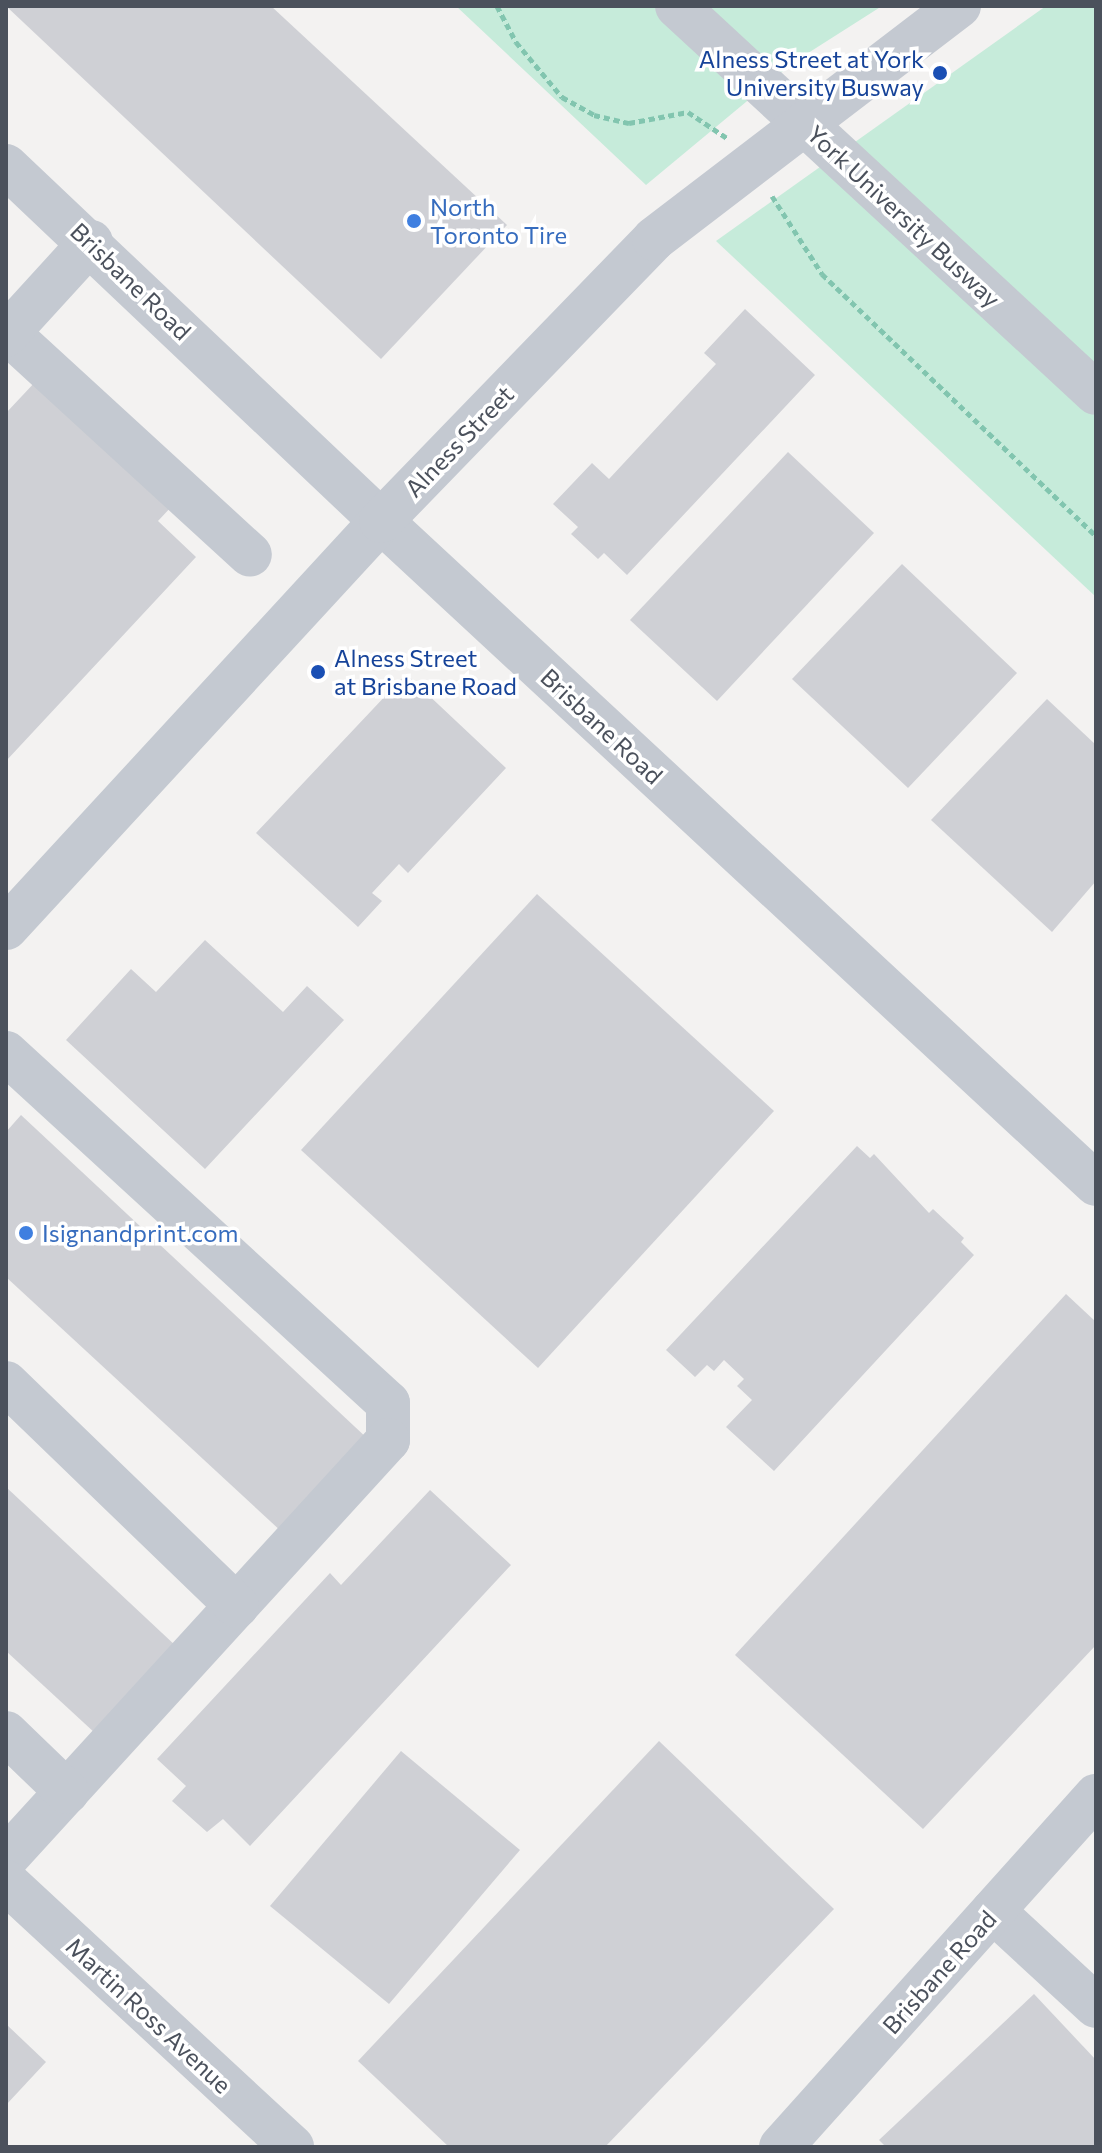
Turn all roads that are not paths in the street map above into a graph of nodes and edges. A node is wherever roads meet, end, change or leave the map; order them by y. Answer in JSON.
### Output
{"nodes":[{"id":1,"x":677,"y":6,"type":"edge"},
{"id":2,"x":959,"y":6,"type":"edge"},
{"id":3,"x":803,"y":124,"type":"junction"},
{"id":4,"x":6,"y":166,"type":"edge"},
{"id":5,"x":91,"y":242,"type":"junction"},
{"id":6,"x":7,"y":334,"type":"edge"},
{"id":7,"x":1096,"y":393,"type":"edge"},
{"id":8,"x":381,"y":521,"type":"junction"},
{"id":9,"x":250,"y":555,"type":"dead end"},
{"id":10,"x":6,"y":928,"type":"edge"},
{"id":11,"x":10,"y":1065,"type":"edge"},
{"id":12,"x":1096,"y":1184,"type":"edge"},
{"id":13,"x":6,"y":1383,"type":"edge"},
{"id":14,"x":237,"y":1606,"type":"junction"},
{"id":15,"x":6,"y":1733,"type":"edge"},
{"id":16,"x":67,"y":1792,"type":"junction"},
{"id":17,"x":1096,"y":1796,"type":"edge"},
{"id":18,"x":6,"y":1858,"type":"edge"},
{"id":19,"x":6,"y":1882,"type":"edge"},
{"id":20,"x":993,"y":1911,"type":"junction"},
{"id":21,"x":1096,"y":2006,"type":"edge"},
{"id":22,"x":292,"y":2147,"type":"edge"},
{"id":23,"x":781,"y":2147,"type":"edge"}],
"edges":[{"from":1,"to":3,"type":"street","name":"York University Busway"},
{"from":2,"to":3,"type":"street","name":"Alness Street"},
{"from":3,"to":7,"type":"street","name":"York University Busway"},
{"from":3,"to":8,"type":"street","name":"Alness Street"},
{"from":4,"to":5,"type":"street","name":"Brisbane Road"},
{"from":5,"to":6,"type":"street"},
{"from":5,"to":8,"type":"street","name":"Brisbane Road"},
{"from":6,"to":9,"type":"street"},
{"from":8,"to":10,"type":"street","name":"Alness Street"},
{"from":8,"to":12,"type":"street","name":"Brisbane Road"},
{"from":11,"to":14,"type":"street"},
{"from":13,"to":14,"type":"street"},
{"from":14,"to":16,"type":"street"},
{"from":15,"to":16,"type":"street"},
{"from":16,"to":18,"type":"street"},
{"from":17,"to":20,"type":"street","name":"Brisbane Road"},
{"from":19,"to":22,"type":"street","name":"Martin Ross Avenue"},
{"from":20,"to":21,"type":"street"},
{"from":20,"to":23,"type":"street","name":"Brisbane Road"}]}
